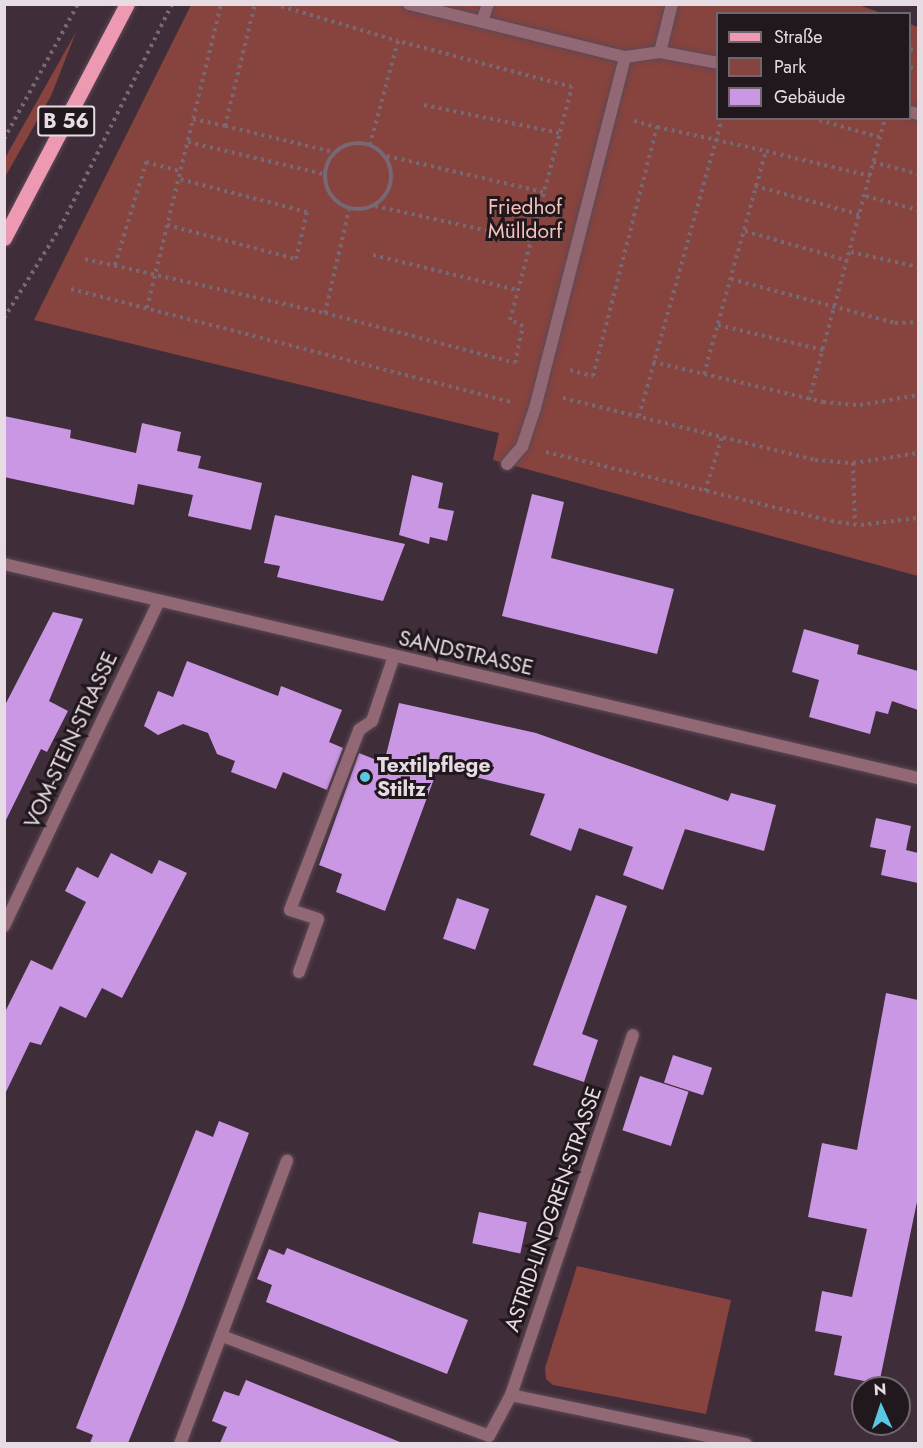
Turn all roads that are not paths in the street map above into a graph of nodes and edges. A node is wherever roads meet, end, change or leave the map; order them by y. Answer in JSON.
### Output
{"nodes":[{"id":1,"x":127,"y":4,"type":"edge"},
{"id":2,"x":409,"y":4,"type":"edge"},
{"id":3,"x":488,"y":4,"type":"edge"},
{"id":4,"x":672,"y":4,"type":"edge"},
{"id":5,"x":482,"y":22,"type":"junction"},
{"id":6,"x":660,"y":52,"type":"junction"},
{"id":7,"x":625,"y":57,"type":"junction"},
{"id":8,"x":716,"y":63,"type":"edge"},
{"id":9,"x":4,"y":238,"type":"edge"},
{"id":10,"x":507,"y":464,"type":"dead end"},
{"id":11,"x":4,"y":564,"type":"edge"},
{"id":12,"x":158,"y":603,"type":"junction"},
{"id":13,"x":394,"y":656,"type":"junction"},
{"id":14,"x":918,"y":778,"type":"edge"},
{"id":15,"x":4,"y":926,"type":"edge"},
{"id":16,"x":299,"y":972,"type":"dead end"},
{"id":17,"x":633,"y":1035,"type":"dead end"},
{"id":18,"x":287,"y":1161,"type":"dead end"},
{"id":19,"x":222,"y":1336,"type":"junction"},
{"id":20,"x":511,"y":1395,"type":"junction"},
{"id":21,"x":180,"y":1443,"type":"edge"},
{"id":22,"x":746,"y":1443,"type":"edge"}],
"edges":[{"from":1,"to":9,"type":"main road","number":"B 56"},
{"from":2,"to":5,"type":"street"},
{"from":3,"to":5,"type":"street"},
{"from":4,"to":6,"type":"street"},
{"from":5,"to":7,"type":"street"},
{"from":6,"to":7,"type":"street"},
{"from":6,"to":8,"type":"street"},
{"from":7,"to":10,"type":"street"},
{"from":11,"to":12,"type":"street","name":"SANDSTRASSE"},
{"from":12,"to":13,"type":"street","name":"SANDSTRASSE"},
{"from":12,"to":15,"type":"street","name":"VOM-STEIN-STRASSE"},
{"from":13,"to":14,"type":"street","name":"SANDSTRASSE"},
{"from":13,"to":16,"type":"street"},
{"from":17,"to":20,"type":"street","name":"ASTRID-LINDGREN-STRASSE"},
{"from":18,"to":19,"type":"street"},
{"from":19,"to":20,"type":"street","name":"ASTRID-LINDGREN-STRASSE"},
{"from":19,"to":21,"type":"street"},
{"from":20,"to":22,"type":"street"}]}
